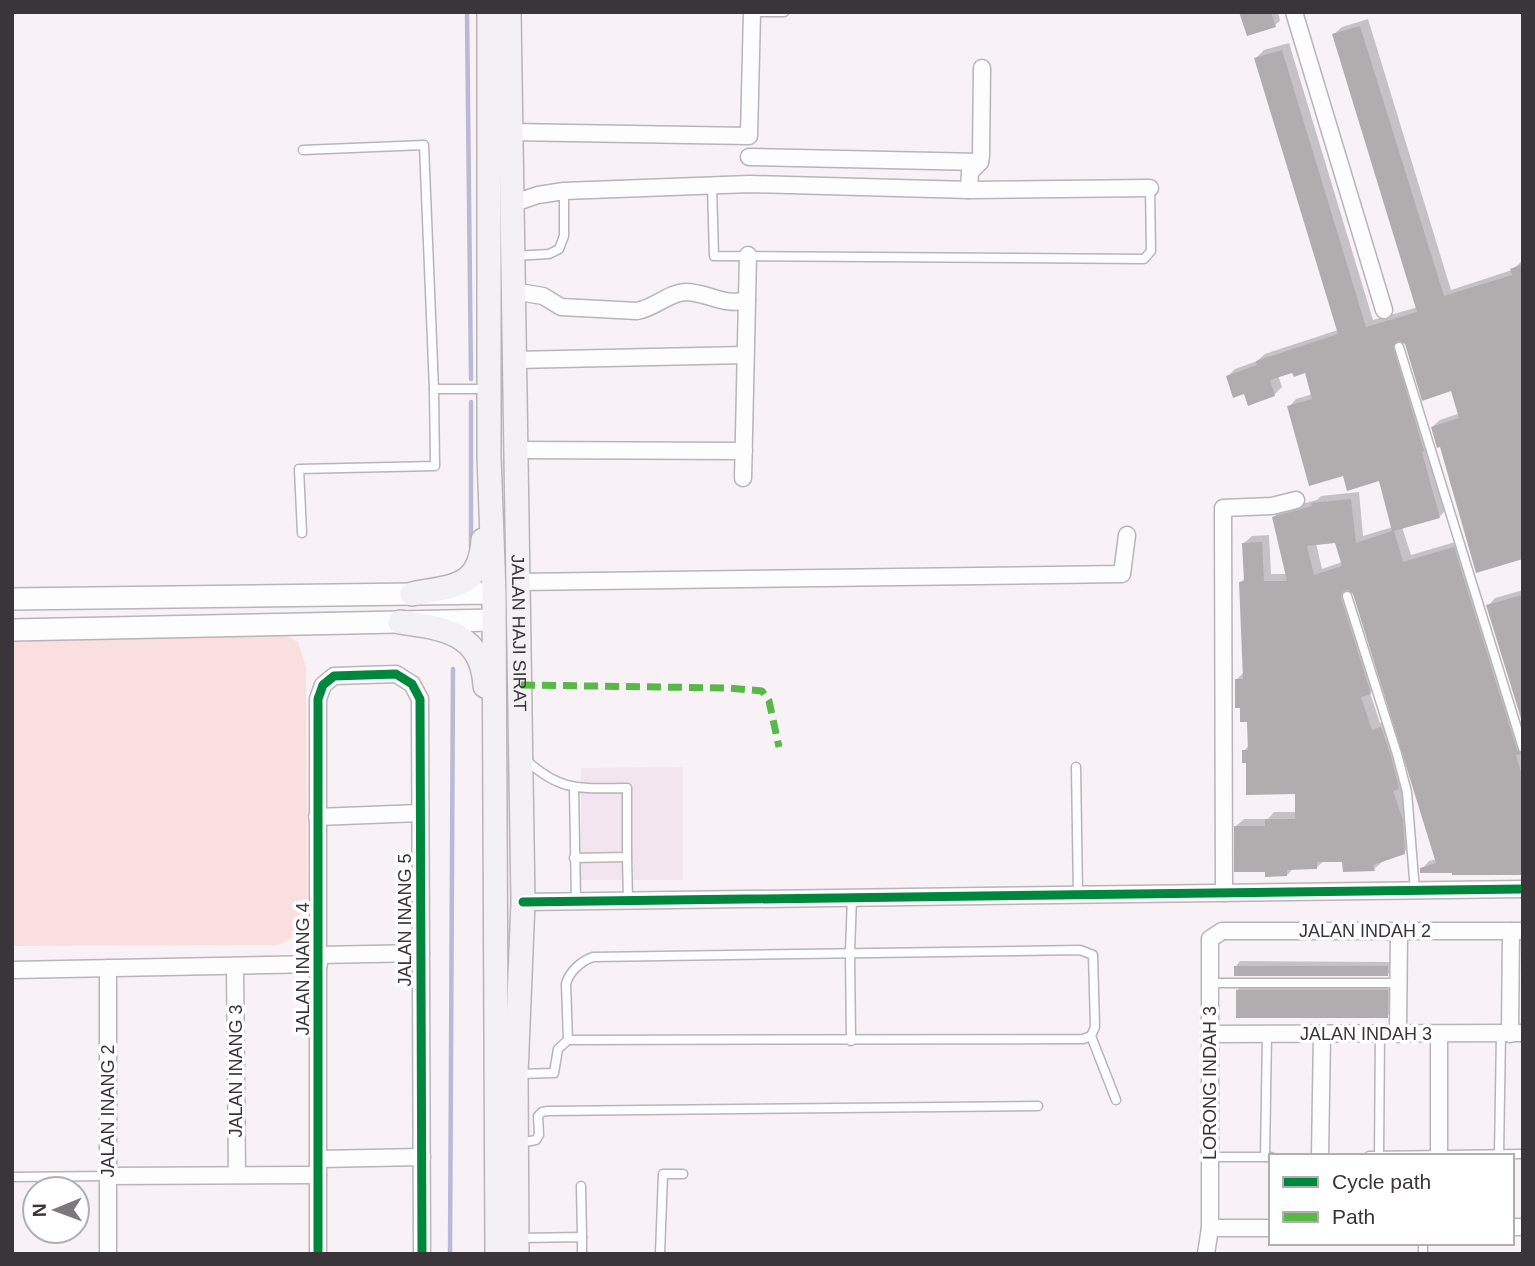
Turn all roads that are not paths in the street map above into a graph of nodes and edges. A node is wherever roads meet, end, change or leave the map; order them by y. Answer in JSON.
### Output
{"nodes":[{"id":1,"x":489,"y":12,"type":"edge"},
{"id":2,"x":497,"y":12,"type":"edge"},
{"id":3,"x":509,"y":12,"type":"edge"},
{"id":4,"x":752,"y":12,"type":"edge"},
{"id":5,"x":784,"y":12,"type":"edge"},
{"id":6,"x":1294,"y":12,"type":"edge"},
{"id":7,"x":982,"y":68,"type":"dead end"},
{"id":8,"x":512,"y":132,"type":"junction"},
{"id":9,"x":749,"y":136,"type":"junction"},
{"id":10,"x":303,"y":150,"type":"dead end"},
{"id":11,"x":749,"y":158,"type":"junction"},
{"id":12,"x":980,"y":162,"type":"junction"},
{"id":13,"x":490,"y":174,"type":"junction"},
{"id":14,"x":750,"y":184,"type":"junction"},
{"id":15,"x":712,"y":186,"type":"junction"},
{"id":16,"x":1150,"y":188,"type":"joint"},
{"id":17,"x":969,"y":190,"type":"junction"},
{"id":18,"x":564,"y":191,"type":"junction"},
{"id":19,"x":511,"y":204,"type":"junction"},
{"id":20,"x":748,"y":255,"type":"junction"},
{"id":21,"x":513,"y":256,"type":"junction"},
{"id":22,"x":513,"y":291,"type":"junction"},
{"id":23,"x":747,"y":300,"type":"junction"},
{"id":24,"x":1384,"y":310,"type":"dead end"},
{"id":25,"x":1399,"y":347,"type":"dead end"},
{"id":26,"x":489,"y":352,"type":"junction"},
{"id":27,"x":745,"y":355,"type":"junction"},
{"id":28,"x":514,"y":360,"type":"junction"},
{"id":29,"x":434,"y":389,"type":"junction"},
{"id":30,"x":489,"y":389,"type":"junction"},
{"id":31,"x":516,"y":450,"type":"junction"},
{"id":32,"x":744,"y":451,"type":"junction"},
{"id":33,"x":489,"y":456,"type":"junction"},
{"id":34,"x":743,"y":478,"type":"dead end"},
{"id":35,"x":1296,"y":500,"type":"dead end"},
{"id":36,"x":302,"y":533,"type":"dead end"},
{"id":37,"x":1127,"y":535,"type":"dead end"},
{"id":38,"x":519,"y":582,"type":"junction"},
{"id":39,"x":412,"y":594,"type":"junction"},
{"id":40,"x":1347,"y":596,"type":"dead end"},
{"id":41,"x":12,"y":599,"type":"edge"},
{"id":42,"x":498,"y":606,"type":"junction"},
{"id":43,"x":400,"y":622,"type":"junction"},
{"id":44,"x":12,"y":630,"type":"edge"},
{"id":45,"x":323,"y":685,"type":"joint"},
{"id":46,"x":521,"y":685,"type":"junction"},
{"id":47,"x":1523,"y":748,"type":"edge"},
{"id":48,"x":522,"y":757,"type":"junction"},
{"id":49,"x":1076,"y":767,"type":"dead end"},
{"id":50,"x":574,"y":788,"type":"junction"},
{"id":51,"x":420,"y":813,"type":"junction"},
{"id":52,"x":317,"y":817,"type":"junction"},
{"id":53,"x":627,"y":857,"type":"junction"},
{"id":54,"x":574,"y":858,"type":"junction"},
{"id":55,"x":1523,"y":889,"type":"edge"},
{"id":56,"x":1415,"y":891,"type":"junction"},
{"id":57,"x":1224,"y":893,"type":"junction"},
{"id":58,"x":1078,"y":895,"type":"junction"},
{"id":59,"x":852,"y":897,"type":"junction"},
{"id":60,"x":628,"y":900,"type":"junction"},
{"id":61,"x":576,"y":901,"type":"junction"},
{"id":62,"x":523,"y":902,"type":"junction"},
{"id":63,"x":1399,"y":932,"type":"junction"},
{"id":64,"x":1517,"y":932,"type":"edge"},
{"id":65,"x":1210,"y":939,"type":"joint"},
{"id":66,"x":850,"y":952,"type":"junction"},
{"id":67,"x":421,"y":953,"type":"junction"},
{"id":68,"x":319,"y":960,"type":"junction"},
{"id":69,"x":496,"y":962,"type":"junction"},
{"id":70,"x":236,"y":966,"type":"junction"},
{"id":71,"x":107,"y":968,"type":"junction"},
{"id":72,"x":12,"y":970,"type":"edge"},
{"id":73,"x":1399,"y":983,"type":"junction"},
{"id":74,"x":1516,"y":983,"type":"edge"},
{"id":75,"x":1210,"y":984,"type":"junction"},
{"id":76,"x":1511,"y":1033,"type":"edge"},
{"id":77,"x":1210,"y":1034,"type":"junction"},
{"id":78,"x":1267,"y":1034,"type":"junction"},
{"id":79,"x":1322,"y":1034,"type":"junction"},
{"id":80,"x":1380,"y":1034,"type":"junction"},
{"id":81,"x":1398,"y":1034,"type":"junction"},
{"id":82,"x":1439,"y":1034,"type":"junction"},
{"id":83,"x":1091,"y":1036,"type":"junction"},
{"id":84,"x":568,"y":1040,"type":"junction"},
{"id":85,"x":851,"y":1041,"type":"junction"},
{"id":86,"x":516,"y":1074,"type":"junction"},
{"id":87,"x":1116,"y":1100,"type":"dead end"},
{"id":88,"x":1038,"y":1106,"type":"dead end"},
{"id":89,"x":516,"y":1143,"type":"junction"},
{"id":90,"x":1320,"y":1154,"type":"edge"},
{"id":91,"x":1379,"y":1154,"type":"edge"},
{"id":92,"x":1439,"y":1154,"type":"edge"},
{"id":93,"x":1499,"y":1154,"type":"edge"},
{"id":94,"x":422,"y":1157,"type":"junction"},
{"id":95,"x":1210,"y":1157,"type":"junction"},
{"id":96,"x":1268,"y":1157,"type":"edge"},
{"id":97,"x":318,"y":1167,"type":"junction"},
{"id":98,"x":683,"y":1174,"type":"dead end"},
{"id":99,"x":237,"y":1175,"type":"junction"},
{"id":100,"x":12,"y":1177,"type":"edge"},
{"id":101,"x":108,"y":1177,"type":"junction"},
{"id":102,"x":581,"y":1186,"type":"dead end"},
{"id":103,"x":1210,"y":1228,"type":"junction"},
{"id":104,"x":1269,"y":1228,"type":"edge"},
{"id":105,"x":582,"y":1237,"type":"junction"},
{"id":106,"x":517,"y":1246,"type":"edge"},
{"id":107,"x":108,"y":1254,"type":"edge"},
{"id":108,"x":318,"y":1254,"type":"edge"},
{"id":109,"x":422,"y":1254,"type":"edge"},
{"id":110,"x":497,"y":1254,"type":"edge"},
{"id":111,"x":582,"y":1254,"type":"edge"},
{"id":112,"x":660,"y":1254,"type":"edge"},
{"id":113,"x":1206,"y":1254,"type":"edge"}],
"edges":[{"from":1,"to":13,"type":"main road","name":"JALAN HAJI SIRAT"},
{"from":2,"to":13,"type":"main road"},
{"from":3,"to":8,"type":"main road","name":"JALAN HAJI SIRAT"},
{"from":4,"to":5,"type":"lane"},
{"from":4,"to":9,"type":"street"},
{"from":6,"to":24,"type":"street"},
{"from":7,"to":12,"type":"street"},
{"from":8,"to":9,"type":"street"},
{"from":8,"to":19,"type":"main road","name":"JALAN HAJI SIRAT"},
{"from":9,"to":11,"type":"street"},
{"from":10,"to":29,"type":"lane"},
{"from":11,"to":12,"type":"street"},
{"from":11,"to":14,"type":"street"},
{"from":12,"to":17,"type":"street"},
{"from":13,"to":26,"type":"main road","name":"JALAN HAJI SIRAT"},
{"from":14,"to":15,"type":"street"},
{"from":14,"to":17,"type":"street"},
{"from":15,"to":18,"type":"street"},
{"from":15,"to":20,"type":"lane"},
{"from":16,"to":17,"type":"street"},
{"from":16,"to":20,"type":"lane"},
{"from":18,"to":19,"type":"street"},
{"from":18,"to":21,"type":"lane"},
{"from":19,"to":21,"type":"main road","name":"JALAN HAJI SIRAT"},
{"from":19,"to":26,"type":"main road"},
{"from":20,"to":23,"type":"street"},
{"from":21,"to":22,"type":"main road","name":"JALAN HAJI SIRAT"},
{"from":22,"to":23,"type":"street"},
{"from":22,"to":28,"type":"main road","name":"JALAN HAJI SIRAT"},
{"from":23,"to":27,"type":"street"},
{"from":25,"to":47,"type":"lane"},
{"from":26,"to":30,"type":"main road","name":"JALAN HAJI SIRAT"},
{"from":27,"to":28,"type":"street"},
{"from":27,"to":32,"type":"street"},
{"from":28,"to":31,"type":"main road","name":"JALAN HAJI SIRAT"},
{"from":28,"to":42,"type":"main road"},
{"from":29,"to":30,"type":"lane"},
{"from":29,"to":36,"type":"lane"},
{"from":30,"to":33,"type":"main road","name":"JALAN HAJI SIRAT"},
{"from":31,"to":32,"type":"street"},
{"from":31,"to":38,"type":"main road","name":"JALAN HAJI SIRAT"},
{"from":32,"to":34,"type":"street"},
{"from":33,"to":39,"type":"main road"},
{"from":33,"to":42,"type":"main road","name":"JALAN HAJI SIRAT"},
{"from":35,"to":57,"type":"street"},
{"from":37,"to":38,"type":"street"},
{"from":38,"to":46,"type":"main road","name":"JALAN HAJI SIRAT"},
{"from":39,"to":41,"type":"street"},
{"from":39,"to":42,"type":"street"},
{"from":40,"to":56,"type":"lane"},
{"from":42,"to":43,"type":"street"},
{"from":42,"to":46,"type":"main road"},
{"from":42,"to":69,"type":"main road","name":"JALAN HAJI SIRAT"},
{"from":43,"to":44,"type":"street"},
{"from":43,"to":69,"type":"main road"},
{"from":45,"to":51,"type":"street","name":"JALAN INANG 5"},
{"from":45,"to":52,"type":"street","name":"JALAN INANG 4"},
{"from":46,"to":48,"type":"main road","name":"JALAN HAJI SIRAT"},
{"from":48,"to":50,"type":"lane"},
{"from":48,"to":62,"type":"main road","name":"JALAN HAJI SIRAT"},
{"from":49,"to":58,"type":"lane"},
{"from":50,"to":53,"type":"lane"},
{"from":50,"to":54,"type":"lane"},
{"from":51,"to":52,"type":"street"},
{"from":51,"to":67,"type":"street","name":"JALAN INANG 5"},
{"from":52,"to":68,"type":"street","name":"JALAN INANG 4"},
{"from":53,"to":54,"type":"lane"},
{"from":53,"to":60,"type":"lane"},
{"from":54,"to":61,"type":"lane"},
{"from":55,"to":56,"type":"street"},
{"from":56,"to":57,"type":"street"},
{"from":57,"to":58,"type":"street"},
{"from":58,"to":59,"type":"street"},
{"from":59,"to":60,"type":"street"},
{"from":59,"to":66,"type":"lane"},
{"from":60,"to":61,"type":"street"},
{"from":61,"to":62,"type":"street"},
{"from":62,"to":86,"type":"main road","name":"JALAN HAJI SIRAT"},
{"from":63,"to":64,"type":"street","name":"JALAN INDAH 2"},
{"from":63,"to":65,"type":"street","name":"JALAN INDAH 2"},
{"from":63,"to":73,"type":"street"},
{"from":64,"to":74,"type":"street"},
{"from":65,"to":75,"type":"street","name":"LORONG INDAH 3"},
{"from":66,"to":83,"type":"lane"},
{"from":66,"to":84,"type":"lane"},
{"from":66,"to":85,"type":"lane"},
{"from":67,"to":68,"type":"street"},
{"from":67,"to":94,"type":"street","name":"JALAN INANG 5"},
{"from":68,"to":70,"type":"street"},
{"from":68,"to":97,"type":"street","name":"JALAN INANG 4"},
{"from":69,"to":110,"type":"main road","name":"JALAN HAJI SIRAT"},
{"from":70,"to":71,"type":"street"},
{"from":70,"to":99,"type":"street","name":"JALAN INANG 3"},
{"from":71,"to":72,"type":"street"},
{"from":71,"to":101,"type":"street","name":"JALAN INANG 2"},
{"from":73,"to":75,"type":"lane"},
{"from":73,"to":81,"type":"street"},
{"from":74,"to":76,"type":"street"},
{"from":75,"to":77,"type":"street","name":"LORONG INDAH 3"},
{"from":76,"to":82,"type":"street","name":"JALAN INDAH 3"},
{"from":76,"to":93,"type":"lane"},
{"from":77,"to":78,"type":"street","name":"JALAN INDAH 3"},
{"from":77,"to":95,"type":"street","name":"LORONG INDAH 3"},
{"from":78,"to":79,"type":"street","name":"JALAN INDAH 3"},
{"from":78,"to":96,"type":"lane"},
{"from":79,"to":80,"type":"street","name":"JALAN INDAH 3"},
{"from":79,"to":90,"type":"street"},
{"from":80,"to":81,"type":"street","name":"JALAN INDAH 3"},
{"from":80,"to":91,"type":"lane"},
{"from":81,"to":82,"type":"street","name":"JALAN INDAH 3"},
{"from":82,"to":92,"type":"street"},
{"from":83,"to":85,"type":"lane"},
{"from":83,"to":87,"type":"lane"},
{"from":84,"to":85,"type":"lane"},
{"from":84,"to":86,"type":"lane"},
{"from":86,"to":89,"type":"main road","name":"JALAN HAJI SIRAT"},
{"from":88,"to":89,"type":"lane"},
{"from":89,"to":106,"type":"main road","name":"JALAN HAJI SIRAT"},
{"from":94,"to":97,"type":"street"},
{"from":94,"to":109,"type":"street","name":"JALAN INANG 5"},
{"from":95,"to":96,"type":"lane"},
{"from":95,"to":103,"type":"street","name":"LORONG INDAH 3"},
{"from":97,"to":99,"type":"street"},
{"from":97,"to":108,"type":"street","name":"JALAN INANG 4"},
{"from":98,"to":112,"type":"lane"},
{"from":99,"to":101,"type":"street"},
{"from":100,"to":101,"type":"lane"},
{"from":101,"to":107,"type":"street","name":"JALAN INANG 2"},
{"from":102,"to":105,"type":"lane"},
{"from":103,"to":104,"type":"street"},
{"from":103,"to":113,"type":"street","name":"LORONG INDAH 3"},
{"from":105,"to":106,"type":"lane"},
{"from":105,"to":111,"type":"lane"}]}
